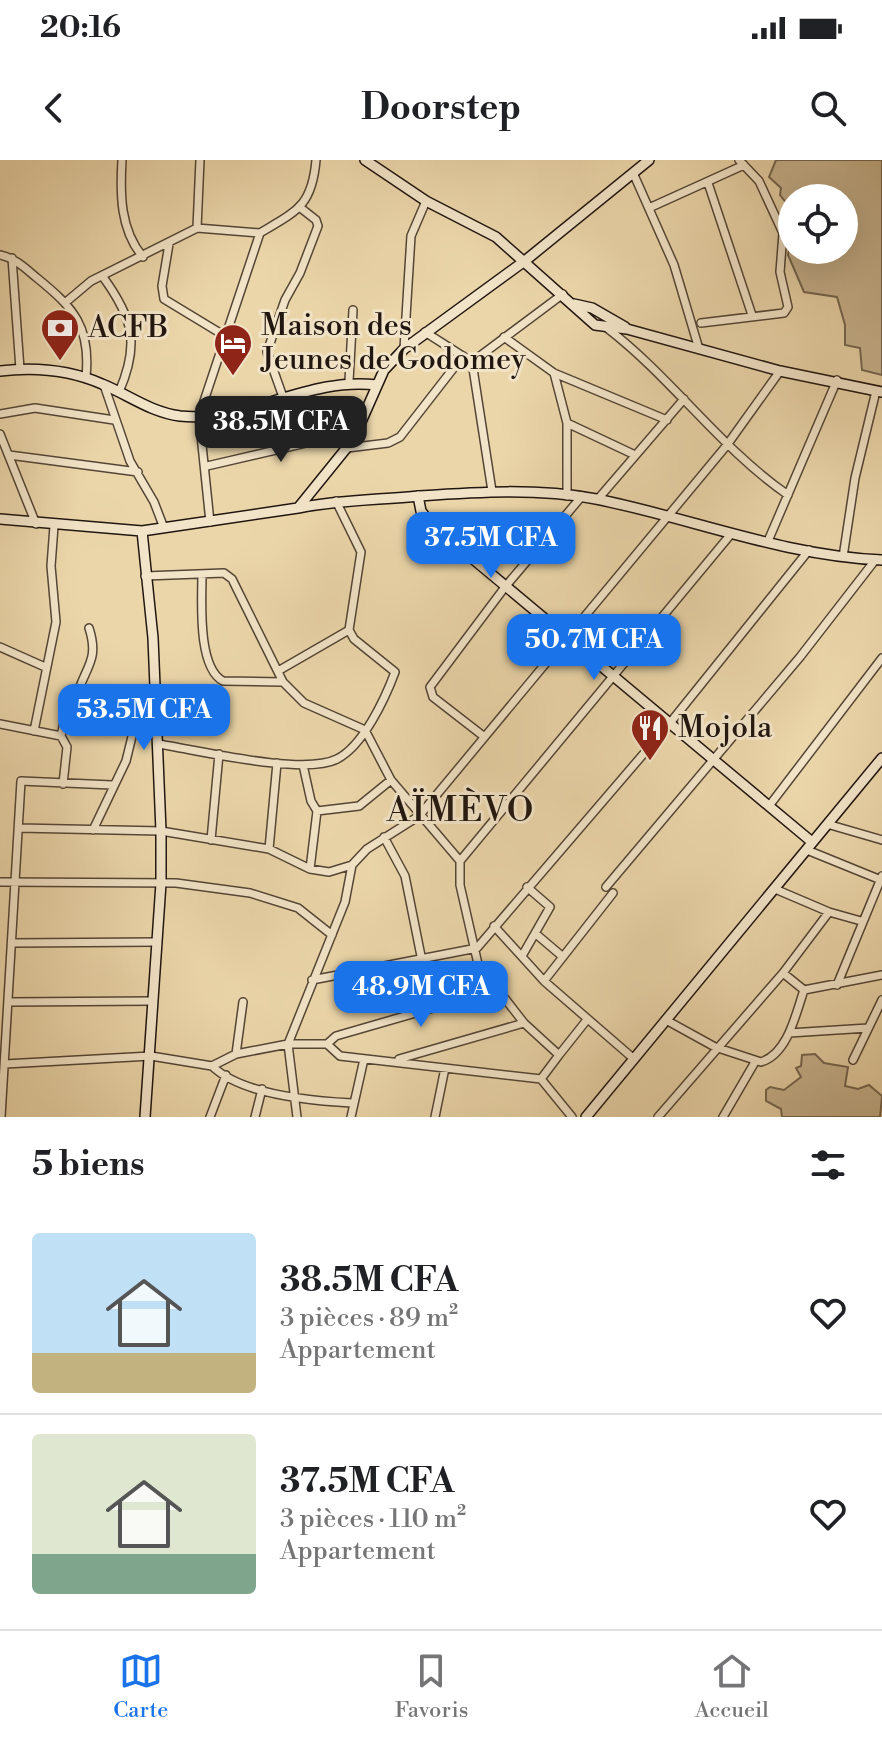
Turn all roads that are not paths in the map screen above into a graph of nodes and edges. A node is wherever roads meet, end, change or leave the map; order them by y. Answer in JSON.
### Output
{"nodes":[{"id":1,"x":122,"y":160,"type":"edge"},
{"id":2,"x":200,"y":160,"type":"edge"},
{"id":3,"x":316,"y":160,"type":"edge"},
{"id":4,"x":649,"y":160,"type":"edge"},
{"id":5,"x":370,"y":161,"type":"edge"},
{"id":6,"x":742,"y":162,"type":"edge"},
{"id":7,"x":634,"y":175,"type":"junction"},
{"id":8,"x":708,"y":183,"type":"junction"},
{"id":9,"x":426,"y":201,"type":"junction"},
{"id":10,"x":649,"y":208,"type":"junction"},
{"id":11,"x":302,"y":209,"type":"junction"},
{"id":12,"x":197,"y":228,"type":"junction"},
{"id":13,"x":260,"y":233,"type":"junction"},
{"id":14,"x":169,"y":244,"type":"junction"},
{"id":15,"x":0,"y":255,"type":"edge"},
{"id":16,"x":143,"y":257,"type":"junction"},
{"id":17,"x":12,"y":258,"type":"junction"},
{"id":18,"x":526,"y":260,"type":"junction"},
{"id":19,"x":103,"y":277,"type":"junction"},
{"id":20,"x":563,"y":294,"type":"junction"},
{"id":21,"x":66,"y":302,"type":"junction"},
{"id":22,"x":574,"y":304,"type":"junction"},
{"id":23,"x":353,"y":310,"type":"dead end"},
{"id":24,"x":752,"y":315,"type":"junction"},
{"id":25,"x":701,"y":323,"type":"dead end"},
{"id":26,"x":607,"y":328,"type":"junction"},
{"id":27,"x":627,"y":329,"type":"junction"},
{"id":28,"x":425,"y":332,"type":"junction"},
{"id":29,"x":225,"y":336,"type":"junction"},
{"id":30,"x":504,"y":337,"type":"junction"},
{"id":31,"x":404,"y":349,"type":"junction"},
{"id":32,"x":699,"y":349,"type":"junction"},
{"id":33,"x":463,"y":356,"type":"junction"},
{"id":34,"x":472,"y":362,"type":"junction"},
{"id":35,"x":20,"y":369,"type":"junction"},
{"id":36,"x":0,"y":371,"type":"edge"},
{"id":37,"x":780,"y":371,"type":"junction"},
{"id":38,"x":554,"y":373,"type":"junction"},
{"id":39,"x":86,"y":377,"type":"junction"},
{"id":40,"x":837,"y":380,"type":"junction"},
{"id":41,"x":349,"y":381,"type":"junction"},
{"id":42,"x":104,"y":385,"type":"junction"},
{"id":43,"x":377,"y":385,"type":"junction"},
{"id":44,"x":119,"y":392,"type":"junction"},
{"id":45,"x":879,"y":392,"type":"edge"},
{"id":46,"x":283,"y":397,"type":"junction"},
{"id":47,"x":684,"y":399,"type":"junction"},
{"id":48,"x":0,"y":414,"type":"edge"},
{"id":49,"x":199,"y":416,"type":"junction"},
{"id":50,"x":114,"y":420,"type":"junction"},
{"id":51,"x":667,"y":420,"type":"junction"},
{"id":52,"x":567,"y":423,"type":"junction"},
{"id":53,"x":0,"y":434,"type":"edge"},
{"id":54,"x":350,"y":444,"type":"junction"},
{"id":55,"x":727,"y":445,"type":"junction"},
{"id":56,"x":9,"y":455,"type":"junction"},
{"id":57,"x":635,"y":455,"type":"junction"},
{"id":58,"x":207,"y":466,"type":"junction"},
{"id":59,"x":138,"y":472,"type":"junction"},
{"id":60,"x":492,"y":491,"type":"junction"},
{"id":61,"x":788,"y":495,"type":"junction"},
{"id":62,"x":418,"y":496,"type":"junction"},
{"id":63,"x":567,"y":496,"type":"junction"},
{"id":64,"x":582,"y":496,"type":"junction"},
{"id":65,"x":598,"y":499,"type":"junction"},
{"id":66,"x":336,"y":501,"type":"junction"},
{"id":67,"x":298,"y":508,"type":"junction"},
{"id":68,"x":664,"y":517,"type":"junction"},
{"id":69,"x":0,"y":519,"type":"edge"},
{"id":70,"x":210,"y":522,"type":"junction"},
{"id":71,"x":36,"y":524,"type":"junction"},
{"id":72,"x":54,"y":526,"type":"junction"},
{"id":73,"x":164,"y":528,"type":"junction"},
{"id":74,"x":142,"y":531,"type":"junction"},
{"id":75,"x":731,"y":534,"type":"junction"},
{"id":76,"x":768,"y":541,"type":"junction"},
{"id":77,"x":809,"y":550,"type":"junction"},
{"id":78,"x":843,"y":557,"type":"junction"},
{"id":79,"x":879,"y":560,"type":"edge"},
{"id":80,"x":202,"y":574,"type":"junction"},
{"id":81,"x":145,"y":576,"type":"junction"},
{"id":82,"x":505,"y":587,"type":"junction"},
{"id":83,"x":89,"y":628,"type":"dead end"},
{"id":84,"x":349,"y":630,"type":"junction"},
{"id":85,"x":565,"y":637,"type":"junction"},
{"id":86,"x":0,"y":648,"type":"edge"},
{"id":87,"x":882,"y":658,"type":"edge"},
{"id":88,"x":45,"y":667,"type":"junction"},
{"id":89,"x":278,"y":671,"type":"junction"},
{"id":90,"x":613,"y":677,"type":"junction"},
{"id":91,"x":283,"y":682,"type":"junction"},
{"id":92,"x":76,"y":699,"type":"junction"},
{"id":93,"x":140,"y":704,"type":"junction"},
{"id":94,"x":157,"y":706,"type":"junction"},
{"id":95,"x":670,"y":723,"type":"junction"},
{"id":96,"x":0,"y":724,"type":"edge"},
{"id":97,"x":365,"y":730,"type":"junction"},
{"id":98,"x":34,"y":731,"type":"junction"},
{"id":99,"x":482,"y":735,"type":"junction"},
{"id":100,"x":61,"y":736,"type":"junction"},
{"id":101,"x":158,"y":744,"type":"junction"},
{"id":102,"x":219,"y":754,"type":"junction"},
{"id":103,"x":711,"y":758,"type":"junction"},
{"id":104,"x":882,"y":758,"type":"edge"},
{"id":105,"x":277,"y":763,"type":"junction"},
{"id":106,"x":303,"y":765,"type":"junction"},
{"id":107,"x":391,"y":780,"type":"junction"},
{"id":108,"x":63,"y":784,"type":"junction"},
{"id":109,"x":112,"y":785,"type":"junction"},
{"id":110,"x":769,"y":806,"type":"junction"},
{"id":111,"x":317,"y":811,"type":"junction"},
{"id":112,"x":419,"y":816,"type":"junction"},
{"id":113,"x":827,"y":824,"type":"junction"},
{"id":114,"x":19,"y":828,"type":"junction"},
{"id":115,"x":93,"y":830,"type":"junction"},
{"id":116,"x":161,"y":831,"type":"junction"},
{"id":117,"x":384,"y":837,"type":"junction"},
{"id":118,"x":211,"y":840,"type":"junction"},
{"id":119,"x":882,"y":840,"type":"edge"},
{"id":120,"x":809,"y":846,"type":"junction"},
{"id":121,"x":269,"y":849,"type":"junction"},
{"id":122,"x":460,"y":861,"type":"junction"},
{"id":123,"x":352,"y":865,"type":"junction"},
{"id":124,"x":310,"y":869,"type":"junction"},
{"id":125,"x":882,"y":879,"type":"edge"},
{"id":126,"x":0,"y":882,"type":"edge"},
{"id":127,"x":16,"y":883,"type":"junction"},
{"id":128,"x":161,"y":883,"type":"junction"},
{"id":129,"x":527,"y":887,"type":"junction"},
{"id":130,"x":775,"y":889,"type":"junction"},
{"id":131,"x":829,"y":912,"type":"junction"},
{"id":132,"x":861,"y":921,"type":"junction"},
{"id":133,"x":494,"y":926,"type":"junction"},
{"id":134,"x":536,"y":934,"type":"junction"},
{"id":135,"x":332,"y":935,"type":"junction"},
{"id":136,"x":157,"y":942,"type":"junction"},
{"id":137,"x":13,"y":943,"type":"junction"},
{"id":138,"x":477,"y":948,"type":"junction"},
{"id":139,"x":421,"y":956,"type":"junction"},
{"id":140,"x":522,"y":956,"type":"junction"},
{"id":141,"x":563,"y":957,"type":"junction"},
{"id":142,"x":783,"y":973,"type":"junction"},
{"id":143,"x":882,"y":975,"type":"edge"},
{"id":144,"x":312,"y":980,"type":"junction"},
{"id":145,"x":544,"y":981,"type":"junction"},
{"id":146,"x":837,"y":985,"type":"junction"},
{"id":147,"x":495,"y":990,"type":"junction"},
{"id":148,"x":804,"y":990,"type":"junction"},
{"id":149,"x":882,"y":1000,"type":"edge"},
{"id":150,"x":152,"y":1001,"type":"junction"},
{"id":151,"x":9,"y":1002,"type":"junction"},
{"id":152,"x":243,"y":1002,"type":"dead end"},
{"id":153,"x":4,"y":1013,"type":"edge"},
{"id":154,"x":666,"y":1020,"type":"junction"},
{"id":155,"x":586,"y":1021,"type":"junction"},
{"id":156,"x":524,"y":1023,"type":"junction"},
{"id":157,"x":868,"y":1028,"type":"junction"},
{"id":158,"x":789,"y":1033,"type":"junction"},
{"id":159,"x":288,"y":1044,"type":"junction"},
{"id":160,"x":327,"y":1044,"type":"junction"},
{"id":161,"x":715,"y":1047,"type":"junction"},
{"id":162,"x":236,"y":1054,"type":"junction"},
{"id":163,"x":559,"y":1055,"type":"junction"},
{"id":164,"x":151,"y":1056,"type":"junction"},
{"id":165,"x":364,"y":1059,"type":"junction"},
{"id":166,"x":634,"y":1059,"type":"junction"},
{"id":167,"x":853,"y":1060,"type":"dead end"},
{"id":168,"x":393,"y":1061,"type":"junction"},
{"id":169,"x":755,"y":1062,"type":"junction"},
{"id":170,"x":5,"y":1064,"type":"junction"},
{"id":171,"x":212,"y":1066,"type":"junction"},
{"id":172,"x":445,"y":1068,"type":"junction"},
{"id":173,"x":2,"y":1074,"type":"edge"},
{"id":174,"x":226,"y":1075,"type":"junction"},
{"id":175,"x":541,"y":1079,"type":"junction"},
{"id":176,"x":262,"y":1089,"type":"junction"},
{"id":177,"x":295,"y":1100,"type":"junction"},
{"id":178,"x":352,"y":1103,"type":"junction"},
{"id":179,"x":1,"y":1117,"type":"edge"},
{"id":180,"x":145,"y":1117,"type":"edge"},
{"id":181,"x":210,"y":1117,"type":"edge"},
{"id":182,"x":255,"y":1117,"type":"edge"},
{"id":183,"x":297,"y":1117,"type":"edge"},
{"id":184,"x":351,"y":1117,"type":"edge"},
{"id":185,"x":435,"y":1117,"type":"edge"},
{"id":186,"x":572,"y":1117,"type":"edge"},
{"id":187,"x":586,"y":1117,"type":"edge"},
{"id":188,"x":658,"y":1117,"type":"edge"},
{"id":189,"x":723,"y":1117,"type":"edge"}],
"edges":[{"from":1,"to":16,"type":"street"},
{"from":2,"to":12,"type":"street"},
{"from":3,"to":11,"type":"street"},
{"from":4,"to":7,"type":"main road"},
{"from":5,"to":9,"type":"main road"},
{"from":6,"to":8,"type":"street"},
{"from":6,"to":24,"type":"street"},
{"from":7,"to":10,"type":"street"},
{"from":7,"to":18,"type":"main road"},
{"from":8,"to":10,"type":"street"},
{"from":8,"to":24,"type":"street"},
{"from":9,"to":18,"type":"main road"},
{"from":9,"to":31,"type":"street"},
{"from":10,"to":32,"type":"street"},
{"from":11,"to":13,"type":"street"},
{"from":11,"to":46,"type":"street"},
{"from":12,"to":13,"type":"street"},
{"from":12,"to":14,"type":"street"},
{"from":13,"to":29,"type":"street"},
{"from":14,"to":16,"type":"street"},
{"from":14,"to":29,"type":"street"},
{"from":15,"to":17,"type":"street"},
{"from":16,"to":19,"type":"street"},
{"from":17,"to":21,"type":"street"},
{"from":17,"to":35,"type":"street"},
{"from":18,"to":20,"type":"main road"},
{"from":18,"to":28,"type":"main road"},
{"from":19,"to":21,"type":"street"},
{"from":19,"to":44,"type":"street"},
{"from":20,"to":22,"type":"main road"},
{"from":20,"to":30,"type":"street"},
{"from":21,"to":39,"type":"street"},
{"from":22,"to":26,"type":"main road"},
{"from":22,"to":27,"type":"main road"},
{"from":23,"to":41,"type":"street"},
{"from":24,"to":25,"type":"street"},
{"from":26,"to":27,"type":"main road"},
{"from":26,"to":47,"type":"street"},
{"from":27,"to":32,"type":"main road"},
{"from":28,"to":31,"type":"main road"},
{"from":28,"to":33,"type":"street"},
{"from":29,"to":49,"type":"street"},
{"from":30,"to":34,"type":"street"},
{"from":30,"to":38,"type":"street"},
{"from":31,"to":43,"type":"main road"},
{"from":32,"to":37,"type":"main road"},
{"from":33,"to":34,"type":"street"},
{"from":33,"to":54,"type":"street"},
{"from":34,"to":60,"type":"street"},
{"from":35,"to":36,"type":"main road"},
{"from":35,"to":39,"type":"main road"},
{"from":37,"to":40,"type":"main road"},
{"from":37,"to":55,"type":"street"},
{"from":38,"to":51,"type":"street"},
{"from":38,"to":52,"type":"street"},
{"from":39,"to":42,"type":"main road"},
{"from":40,"to":45,"type":"main road"},
{"from":40,"to":61,"type":"street"},
{"from":41,"to":43,"type":"main road"},
{"from":41,"to":46,"type":"main road"},
{"from":42,"to":44,"type":"main road"},
{"from":42,"to":50,"type":"street"},
{"from":43,"to":54,"type":"main road"},
{"from":44,"to":49,"type":"main road"},
{"from":45,"to":78,"type":"street"},
{"from":46,"to":49,"type":"main road"},
{"from":47,"to":51,"type":"street"},
{"from":47,"to":55,"type":"street"},
{"from":48,"to":50,"type":"street"},
{"from":49,"to":58,"type":"street"},
{"from":50,"to":59,"type":"street"},
{"from":51,"to":57,"type":"street"},
{"from":52,"to":57,"type":"street"},
{"from":52,"to":63,"type":"street"},
{"from":53,"to":56,"type":"street"},
{"from":54,"to":58,"type":"street"},
{"from":54,"to":67,"type":"main road"},
{"from":55,"to":61,"type":"street"},
{"from":55,"to":68,"type":"street"},
{"from":56,"to":59,"type":"street"},
{"from":56,"to":71,"type":"street"},
{"from":57,"to":65,"type":"street"},
{"from":58,"to":70,"type":"street"},
{"from":59,"to":73,"type":"street"},
{"from":60,"to":62,"type":"main road"},
{"from":60,"to":63,"type":"main road"},
{"from":61,"to":76,"type":"street"},
{"from":62,"to":66,"type":"main road"},
{"from":62,"to":82,"type":"main road"},
{"from":63,"to":64,"type":"main road"},
{"from":64,"to":65,"type":"main road"},
{"from":64,"to":82,"type":"street"},
{"from":65,"to":68,"type":"main road"},
{"from":66,"to":67,"type":"main road"},
{"from":66,"to":84,"type":"street"},
{"from":67,"to":70,"type":"main road"},
{"from":68,"to":75,"type":"main road"},
{"from":68,"to":85,"type":"street"},
{"from":69,"to":71,"type":"main road"},
{"from":70,"to":73,"type":"main road"},
{"from":71,"to":72,"type":"main road"},
{"from":72,"to":74,"type":"main road"},
{"from":72,"to":88,"type":"street"},
{"from":73,"to":74,"type":"main road"},
{"from":74,"to":81,"type":"main road"},
{"from":75,"to":76,"type":"main road"},
{"from":75,"to":90,"type":"street"},
{"from":76,"to":77,"type":"main road"},
{"from":77,"to":78,"type":"main road"},
{"from":77,"to":95,"type":"street"},
{"from":78,"to":79,"type":"main road"},
{"from":79,"to":103,"type":"street"},
{"from":80,"to":81,"type":"street"},
{"from":80,"to":89,"type":"street"},
{"from":80,"to":91,"type":"street"},
{"from":81,"to":94,"type":"main road"},
{"from":82,"to":85,"type":"main road"},
{"from":82,"to":99,"type":"street"},
{"from":83,"to":92,"type":"street"},
{"from":84,"to":89,"type":"street"},
{"from":84,"to":97,"type":"street"},
{"from":85,"to":90,"type":"main road"},
{"from":85,"to":99,"type":"street"},
{"from":86,"to":88,"type":"street"},
{"from":87,"to":110,"type":"street"},
{"from":88,"to":98,"type":"street"},
{"from":89,"to":91,"type":"street"},
{"from":90,"to":95,"type":"main road"},
{"from":90,"to":122,"type":"street"},
{"from":91,"to":97,"type":"street"},
{"from":92,"to":93,"type":"street"},
{"from":92,"to":100,"type":"street"},
{"from":93,"to":94,"type":"street"},
{"from":93,"to":109,"type":"street"},
{"from":94,"to":101,"type":"main road"},
{"from":95,"to":103,"type":"main road"},
{"from":95,"to":129,"type":"street"},
{"from":96,"to":98,"type":"street"},
{"from":97,"to":106,"type":"street"},
{"from":97,"to":107,"type":"street"},
{"from":98,"to":100,"type":"street"},
{"from":99,"to":112,"type":"street"},
{"from":100,"to":108,"type":"street"},
{"from":101,"to":102,"type":"street"},
{"from":101,"to":116,"type":"main road"},
{"from":102,"to":105,"type":"street"},
{"from":102,"to":118,"type":"street"},
{"from":103,"to":110,"type":"main road"},
{"from":103,"to":141,"type":"street"},
{"from":104,"to":113,"type":"main road"},
{"from":105,"to":106,"type":"street"},
{"from":105,"to":121,"type":"street"},
{"from":106,"to":111,"type":"street"},
{"from":107,"to":111,"type":"street"},
{"from":107,"to":112,"type":"street"},
{"from":108,"to":109,"type":"street"},
{"from":108,"to":114,"type":"street"},
{"from":109,"to":115,"type":"street"},
{"from":110,"to":120,"type":"main road"},
{"from":111,"to":124,"type":"street"},
{"from":112,"to":117,"type":"street"},
{"from":112,"to":122,"type":"street"},
{"from":113,"to":119,"type":"street"},
{"from":113,"to":120,"type":"main road"},
{"from":114,"to":115,"type":"street"},
{"from":114,"to":127,"type":"street"},
{"from":115,"to":116,"type":"street"},
{"from":116,"to":118,"type":"street"},
{"from":116,"to":128,"type":"main road"},
{"from":117,"to":123,"type":"street"},
{"from":117,"to":139,"type":"street"},
{"from":118,"to":121,"type":"street"},
{"from":120,"to":125,"type":"street"},
{"from":120,"to":130,"type":"main road"},
{"from":121,"to":124,"type":"street"},
{"from":122,"to":138,"type":"street"},
{"from":123,"to":124,"type":"street"},
{"from":123,"to":135,"type":"street"},
{"from":125,"to":132,"type":"street"},
{"from":126,"to":127,"type":"street"},
{"from":127,"to":128,"type":"street"},
{"from":127,"to":137,"type":"street"},
{"from":128,"to":135,"type":"street"},
{"from":128,"to":136,"type":"main road"},
{"from":129,"to":133,"type":"street"},
{"from":129,"to":134,"type":"street"},
{"from":130,"to":131,"type":"street"},
{"from":130,"to":154,"type":"main road"},
{"from":131,"to":132,"type":"street"},
{"from":131,"to":142,"type":"street"},
{"from":132,"to":146,"type":"street"},
{"from":133,"to":138,"type":"street"},
{"from":133,"to":140,"type":"street"},
{"from":134,"to":140,"type":"street"},
{"from":134,"to":141,"type":"street"},
{"from":135,"to":144,"type":"street"},
{"from":136,"to":137,"type":"street"},
{"from":136,"to":150,"type":"main road"},
{"from":137,"to":151,"type":"street"},
{"from":138,"to":139,"type":"street"},
{"from":138,"to":147,"type":"street"},
{"from":139,"to":144,"type":"street"},
{"from":140,"to":145,"type":"street"},
{"from":141,"to":145,"type":"street"},
{"from":142,"to":148,"type":"street"},
{"from":142,"to":161,"type":"street"},
{"from":143,"to":146,"type":"street"},
{"from":144,"to":159,"type":"street"},
{"from":145,"to":155,"type":"street"},
{"from":146,"to":148,"type":"street"},
{"from":147,"to":156,"type":"street"},
{"from":147,"to":160,"type":"street"},
{"from":148,"to":158,"type":"street"},
{"from":149,"to":157,"type":"street"},
{"from":150,"to":151,"type":"street"},
{"from":150,"to":164,"type":"main road"},
{"from":151,"to":153,"type":"street"},
{"from":152,"to":162,"type":"street"},
{"from":153,"to":170,"type":"street"},
{"from":154,"to":161,"type":"street"},
{"from":154,"to":166,"type":"main road"},
{"from":155,"to":163,"type":"street"},
{"from":155,"to":166,"type":"street"},
{"from":156,"to":163,"type":"street"},
{"from":156,"to":168,"type":"street"},
{"from":157,"to":158,"type":"street"},
{"from":157,"to":167,"type":"street"},
{"from":158,"to":169,"type":"street"},
{"from":159,"to":160,"type":"street"},
{"from":159,"to":162,"type":"street"},
{"from":159,"to":177,"type":"street"},
{"from":160,"to":165,"type":"street"},
{"from":161,"to":169,"type":"street"},
{"from":161,"to":188,"type":"street"},
{"from":162,"to":171,"type":"street"},
{"from":163,"to":175,"type":"street"},
{"from":164,"to":170,"type":"street"},
{"from":164,"to":171,"type":"street"},
{"from":164,"to":180,"type":"main road"},
{"from":165,"to":168,"type":"street"},
{"from":165,"to":178,"type":"street"},
{"from":166,"to":187,"type":"main road"},
{"from":168,"to":172,"type":"street"},
{"from":169,"to":189,"type":"street"},
{"from":170,"to":173,"type":"street"},
{"from":171,"to":174,"type":"street"},
{"from":172,"to":175,"type":"street"},
{"from":172,"to":185,"type":"street"},
{"from":173,"to":179,"type":"street"},
{"from":174,"to":176,"type":"street"},
{"from":174,"to":181,"type":"street"},
{"from":175,"to":186,"type":"street"},
{"from":176,"to":177,"type":"street"},
{"from":176,"to":182,"type":"street"},
{"from":177,"to":178,"type":"street"},
{"from":177,"to":183,"type":"street"},
{"from":178,"to":184,"type":"street"}]}
